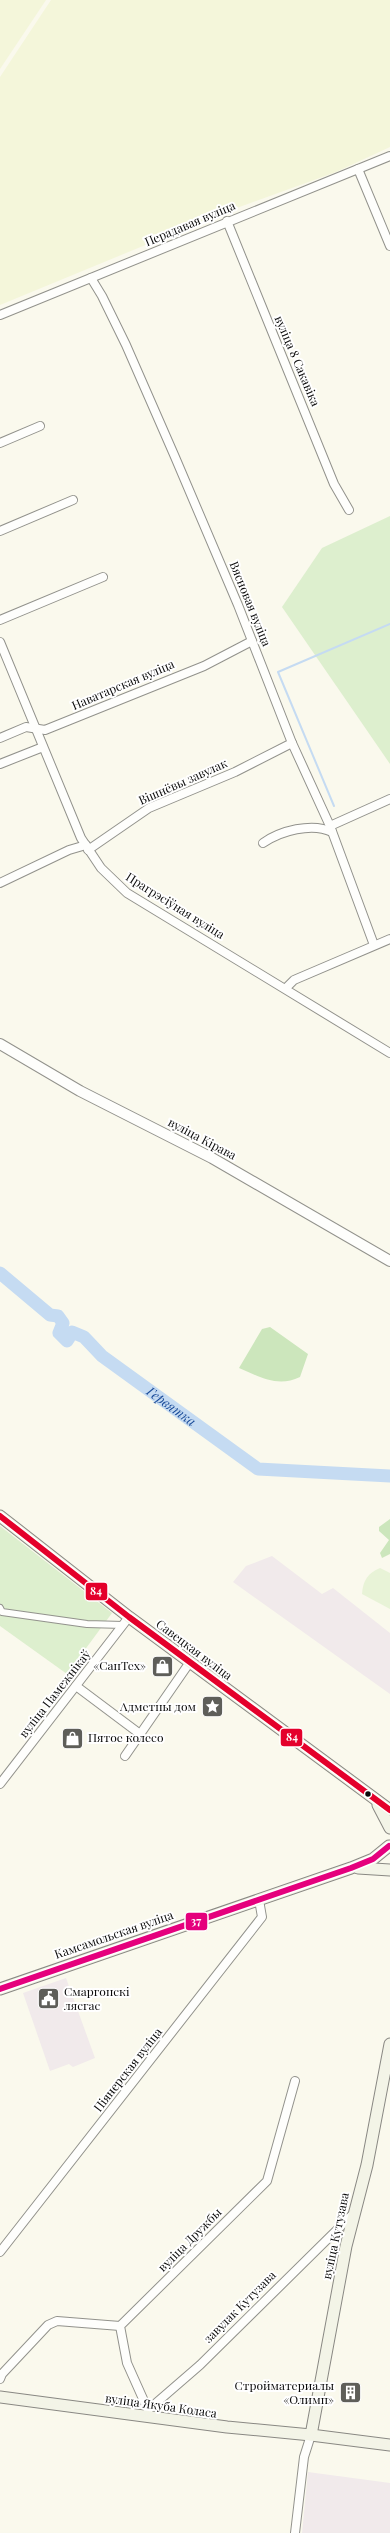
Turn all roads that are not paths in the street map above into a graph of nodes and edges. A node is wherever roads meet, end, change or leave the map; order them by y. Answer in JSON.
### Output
{"nodes":[{"id":1,"x":390,"y":156,"type":"edge"},
{"id":2,"x":358,"y":169,"type":"junction"},
{"id":3,"x":227,"y":221,"type":"junction"},
{"id":4,"x":390,"y":246,"type":"edge"},
{"id":5,"x":91,"y":278,"type":"junction"},
{"id":6,"x":0,"y":315,"type":"edge"},
{"id":7,"x":40,"y":426,"type":"dead end"},
{"id":8,"x":0,"y":443,"type":"edge"},
{"id":9,"x":73,"y":500,"type":"dead end"},
{"id":10,"x":349,"y":510,"type":"dead end"},
{"id":11,"x":0,"y":531,"type":"edge"},
{"id":12,"x":103,"y":577,"type":"dead end"},
{"id":13,"x":0,"y":620,"type":"edge"},
{"id":14,"x":252,"y":641,"type":"junction"},
{"id":15,"x":0,"y":642,"type":"edge"},
{"id":16,"x":36,"y":728,"type":"junction"},
{"id":17,"x":0,"y":738,"type":"edge"},
{"id":18,"x":292,"y":743,"type":"junction"},
{"id":19,"x":43,"y":748,"type":"junction"},
{"id":20,"x":0,"y":764,"type":"edge"},
{"id":21,"x":390,"y":799,"type":"edge"},
{"id":22,"x":331,"y":829,"type":"junction"},
{"id":23,"x":263,"y":843,"type":"dead end"},
{"id":24,"x":87,"y":848,"type":"junction"},
{"id":25,"x":0,"y":882,"type":"edge"},
{"id":26,"x":390,"y":939,"type":"edge"},
{"id":27,"x":374,"y":945,"type":"junction"},
{"id":28,"x":286,"y":988,"type":"junction"},
{"id":29,"x":0,"y":1044,"type":"edge"},
{"id":30,"x":390,"y":1053,"type":"edge"},
{"id":31,"x":390,"y":1261,"type":"edge"},
{"id":32,"x":0,"y":1516,"type":"edge"},
{"id":33,"x":0,"y":1608,"type":"edge"},
{"id":34,"x":126,"y":1621,"type":"junction"},
{"id":35,"x":190,"y":1662,"type":"junction"},
{"id":36,"x":76,"y":1686,"type":"junction"},
{"id":37,"x":140,"y":1734,"type":"junction"},
{"id":38,"x":125,"y":1756,"type":"dead end"},
{"id":39,"x":0,"y":1784,"type":"edge"},
{"id":40,"x":375,"y":1801,"type":"junction"},
{"id":41,"x":390,"y":1810,"type":"edge"},
{"id":42,"x":390,"y":1828,"type":"edge"},
{"id":43,"x":390,"y":1845,"type":"edge"},
{"id":44,"x":390,"y":1860,"type":"edge"},
{"id":45,"x":351,"y":1868,"type":"junction"},
{"id":46,"x":390,"y":1870,"type":"edge"},
{"id":47,"x":259,"y":1900,"type":"junction"},
{"id":48,"x":0,"y":1989,"type":"edge"},
{"id":49,"x":390,"y":2044,"type":"edge"},
{"id":50,"x":296,"y":2081,"type":"dead end"},
{"id":51,"x":353,"y":2214,"type":"junction"},
{"id":52,"x":0,"y":2252,"type":"edge"},
{"id":53,"x":120,"y":2326,"type":"junction"},
{"id":54,"x":0,"y":2379,"type":"edge"},
{"id":55,"x":0,"y":2397,"type":"edge"},
{"id":56,"x":147,"y":2414,"type":"junction"},
{"id":57,"x":311,"y":2434,"type":"junction"},
{"id":58,"x":390,"y":2445,"type":"edge"},
{"id":59,"x":295,"y":2533,"type":"edge"}],
"edges":[{"from":1,"to":2,"type":"street","name":"Перадавая вуліца"},
{"from":2,"to":3,"type":"street","name":"Перадавая вуліца"},
{"from":2,"to":4,"type":"street"},
{"from":3,"to":5,"type":"street","name":"Перадавая вуліца"},
{"from":3,"to":10,"type":"street","name":"вуліца 8 Сакавіка"},
{"from":5,"to":6,"type":"street","name":"Перадавая вуліца"},
{"from":5,"to":14,"type":"street","name":"Вясновая вуліца"},
{"from":7,"to":8,"type":"street"},
{"from":9,"to":11,"type":"street"},
{"from":12,"to":13,"type":"street"},
{"from":14,"to":16,"type":"street","name":"Наватарская вуліца"},
{"from":14,"to":18,"type":"street","name":"Вясновая вуліца"},
{"from":15,"to":16,"type":"street","name":"Прагрэсіўная вуліца"},
{"from":16,"to":17,"type":"street","name":"Наватарская вуліца"},
{"from":16,"to":19,"type":"street","name":"Прагрэсіўная вуліца"},
{"from":18,"to":22,"type":"street","name":"Вясновая вуліца"},
{"from":18,"to":24,"type":"street","name":"Вішнёвы завулак"},
{"from":19,"to":20,"type":"street"},
{"from":19,"to":24,"type":"street","name":"Прагрэсіўная вуліца"},
{"from":21,"to":22,"type":"street"},
{"from":22,"to":23,"type":"street"},
{"from":22,"to":27,"type":"street","name":"Вясновая вуліца"},
{"from":24,"to":25,"type":"street","name":"Вішнёвы завулак"},
{"from":24,"to":28,"type":"street","name":"Прагрэсіўная вуліца"},
{"from":26,"to":27,"type":"street"},
{"from":27,"to":28,"type":"street"},
{"from":28,"to":30,"type":"street","name":"Прагрэсіўная вуліца"},
{"from":29,"to":31,"type":"street","name":"вуліца Кірава"},
{"from":32,"to":34,"type":"main road","name":"Савецкая вуліца"},
{"from":33,"to":34,"type":"street"},
{"from":34,"to":35,"type":"main road","name":"Савецкая вуліца"},
{"from":34,"to":36,"type":"street","name":"вуліца Памежнікаў"},
{"from":35,"to":37,"type":"street"},
{"from":35,"to":40,"type":"main road","name":"Савецкая вуліца"},
{"from":36,"to":37,"type":"street"},
{"from":36,"to":39,"type":"street","name":"вуліца Памежнікаў"},
{"from":37,"to":38,"type":"street"},
{"from":40,"to":41,"type":"main road","name":"Савецкая вуліца"},
{"from":40,"to":42,"type":"main road","name":"Савецкая вуліца"},
{"from":43,"to":44,"type":"main road"},
{"from":43,"to":45,"type":"main road","name":"Камсамольская вуліца"},
{"from":45,"to":46,"type":"main road","name":"Камсамольская вуліца"},
{"from":45,"to":47,"type":"main road","name":"Камсамольская вуліца"},
{"from":47,"to":48,"type":"main road","name":"Камсамольская вуліца"},
{"from":47,"to":52,"type":"street","name":"Піянерская вуліца"},
{"from":49,"to":51,"type":"main road","name":"вуліца Кутузава"},
{"from":50,"to":53,"type":"street","name":"вуліца Дружбы"},
{"from":51,"to":56,"type":"street","name":"завулак Кутузава"},
{"from":51,"to":57,"type":"main road","name":"вуліца Кутузава"},
{"from":53,"to":54,"type":"street"},
{"from":53,"to":56,"type":"street"},
{"from":55,"to":56,"type":"main road","name":"вуліца Якуба Коласа"},
{"from":56,"to":57,"type":"main road","name":"вуліца Якуба Коласа"},
{"from":57,"to":58,"type":"main road","name":"вуліца Якуба Коласа"},
{"from":57,"to":59,"type":"street"}]}
